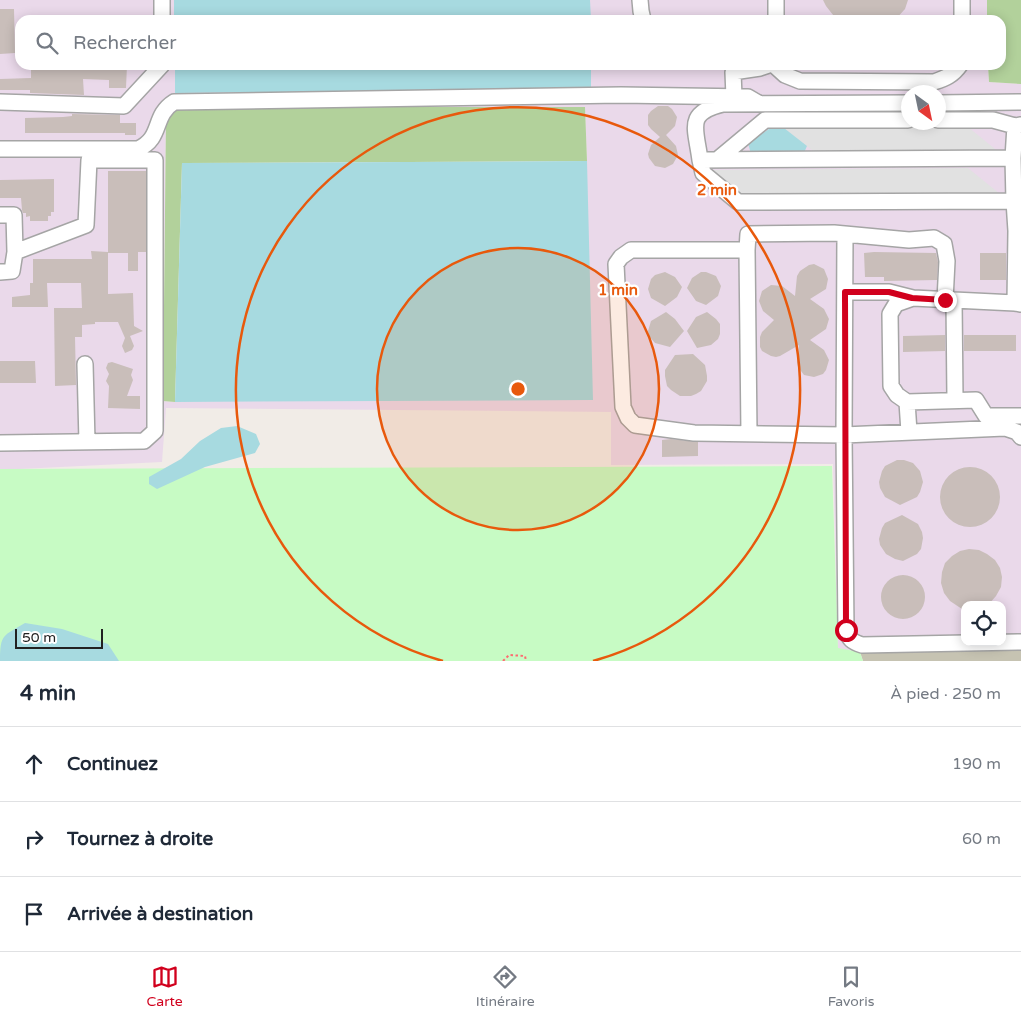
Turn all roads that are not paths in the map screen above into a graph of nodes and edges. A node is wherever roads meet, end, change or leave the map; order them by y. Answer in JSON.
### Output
{"nodes":[{"id":1,"x":162,"y":0,"type":"edge"},
{"id":2,"x":640,"y":0,"type":"edge"},
{"id":3,"x":776,"y":0,"type":"edge"},
{"id":4,"x":962,"y":0,"type":"edge"},
{"id":5,"x":162,"y":15,"type":"edge"},
{"id":6,"x":641,"y":15,"type":"edge"},
{"id":7,"x":776,"y":15,"type":"edge"},
{"id":8,"x":962,"y":15,"type":"edge"},
{"id":9,"x":157,"y":70,"type":"edge"},
{"id":10,"x":746,"y":70,"type":"edge"},
{"id":11,"x":780,"y":70,"type":"edge"},
{"id":12,"x":956,"y":70,"type":"edge"},
{"id":13,"x":739,"y":100,"type":"junction"},
{"id":14,"x":0,"y":102,"type":"edge"},
{"id":15,"x":1021,"y":102,"type":"edge"},
{"id":16,"x":901,"y":103,"type":"edge"},
{"id":17,"x":946,"y":103,"type":"edge"},
{"id":18,"x":901,"y":120,"type":"edge"},
{"id":19,"x":946,"y":120,"type":"edge"},
{"id":20,"x":1018,"y":126,"type":"edge"},
{"id":21,"x":0,"y":149,"type":"edge"},
{"id":22,"x":1013,"y":158,"type":"junction"},
{"id":23,"x":700,"y":160,"type":"junction"},
{"id":24,"x":717,"y":160,"type":"junction"},
{"id":25,"x":1014,"y":201,"type":"junction"},
{"id":26,"x":0,"y":215,"type":"edge"},
{"id":27,"x":845,"y":234,"type":"junction"},
{"id":28,"x":747,"y":250,"type":"junction"},
{"id":29,"x":14,"y":252,"type":"junction"},
{"id":30,"x":0,"y":272,"type":"edge"},
{"id":31,"x":845,"y":292,"type":"junction"},
{"id":32,"x":912,"y":298,"type":"junction"},
{"id":33,"x":950,"y":300,"type":"junction"},
{"id":34,"x":1018,"y":304,"type":"edge"},
{"id":35,"x":85,"y":364,"type":"dead end"},
{"id":36,"x":954,"y":400,"type":"junction"},
{"id":37,"x":907,"y":402,"type":"junction"},
{"id":38,"x":1021,"y":416,"type":"edge"},
{"id":39,"x":987,"y":422,"type":"junction"},
{"id":40,"x":909,"y":432,"type":"junction"},
{"id":41,"x":749,"y":434,"type":"junction"},
{"id":42,"x":844,"y":435,"type":"junction"},
{"id":43,"x":1021,"y":437,"type":"edge"},
{"id":44,"x":87,"y":442,"type":"junction"},
{"id":45,"x":0,"y":443,"type":"edge"},
{"id":46,"x":1021,"y":642,"type":"edge"}],
"edges":[{"from":1,"to":5,"type":"lane"},
{"from":2,"to":6,"type":"lane"},
{"from":3,"to":7,"type":"lane"},
{"from":4,"to":8,"type":"lane"},
{"from":9,"to":14,"type":"lane"},
{"from":10,"to":13,"type":"lane"},
{"from":11,"to":12,"type":"lane"},
{"from":13,"to":16,"type":"lane"},
{"from":13,"to":21,"type":"lane"},
{"from":13,"to":23,"type":"lane"},
{"from":15,"to":17,"type":"lane"},
{"from":18,"to":24,"type":"lane"},
{"from":19,"to":20,"type":"lane"},
{"from":20,"to":22,"type":"lane"},
{"from":22,"to":24,"type":"lane"},
{"from":22,"to":25,"type":"lane"},
{"from":23,"to":24,"type":"lane"},
{"from":23,"to":25,"type":"lane"},
{"from":25,"to":34,"type":"lane"},
{"from":26,"to":29,"type":"lane"},
{"from":27,"to":28,"type":"lane"},
{"from":27,"to":31,"type":"lane"},
{"from":27,"to":33,"type":"lane"},
{"from":28,"to":41,"type":"lane"},
{"from":28,"to":41,"type":"lane"},
{"from":29,"to":30,"type":"lane"},
{"from":29,"to":44,"type":"lane"},
{"from":31,"to":32,"type":"lane"},
{"from":31,"to":42,"type":"lane"},
{"from":32,"to":33,"type":"lane"},
{"from":32,"to":37,"type":"lane"},
{"from":33,"to":34,"type":"lane"},
{"from":33,"to":36,"type":"lane"},
{"from":35,"to":44,"type":"lane"},
{"from":36,"to":37,"type":"lane"},
{"from":36,"to":39,"type":"lane"},
{"from":37,"to":40,"type":"lane"},
{"from":38,"to":39,"type":"lane"},
{"from":39,"to":40,"type":"lane"},
{"from":39,"to":43,"type":"lane"},
{"from":40,"to":42,"type":"lane"},
{"from":41,"to":42,"type":"lane"},
{"from":42,"to":46,"type":"lane"},
{"from":44,"to":45,"type":"lane"}]}
